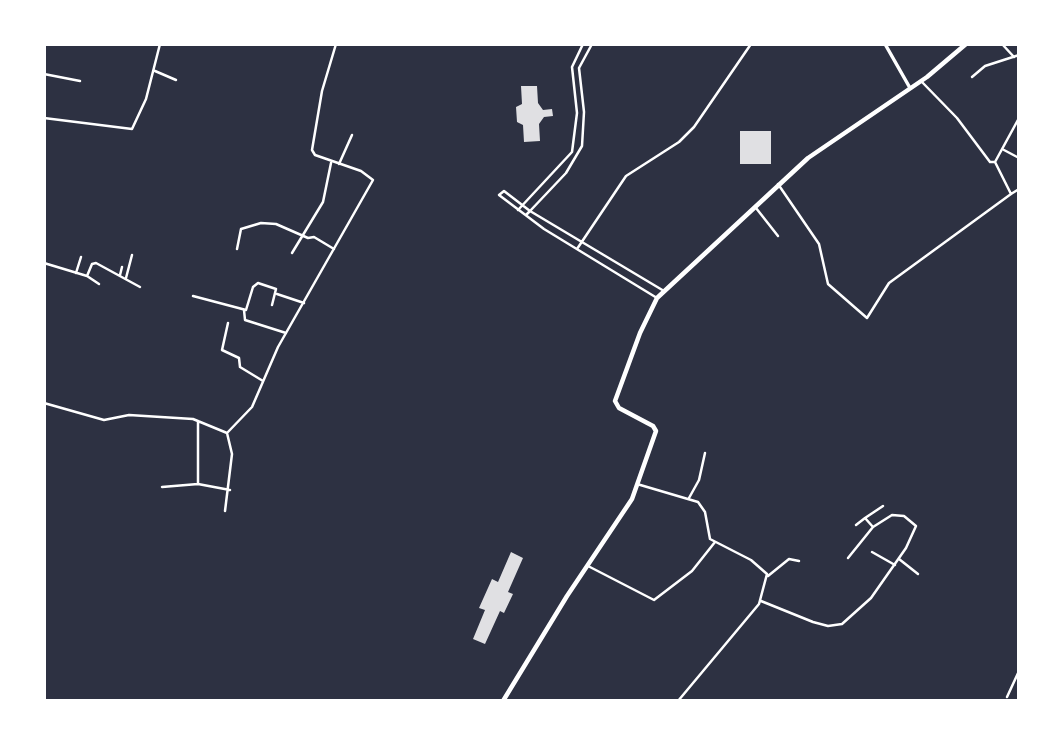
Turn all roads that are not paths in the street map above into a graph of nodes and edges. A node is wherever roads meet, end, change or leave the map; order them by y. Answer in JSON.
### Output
{"nodes":[{"id":1,"x":160,"y":44,"type":"edge"},
{"id":2,"x":336,"y":44,"type":"edge"},
{"id":3,"x":583,"y":44,"type":"edge"},
{"id":4,"x":592,"y":44,"type":"edge"},
{"id":5,"x":751,"y":44,"type":"edge"},
{"id":6,"x":885,"y":44,"type":"edge"},
{"id":7,"x":966,"y":44,"type":"edge"},
{"id":8,"x":1002,"y":44,"type":"edge"},
{"id":9,"x":1019,"y":55,"type":"edge"},
{"id":10,"x":1014,"y":57,"type":"junction"},
{"id":11,"x":155,"y":71,"type":"junction"},
{"id":12,"x":44,"y":74,"type":"edge"},
{"id":13,"x":972,"y":77,"type":"dead end"},
{"id":14,"x":176,"y":80,"type":"dead end"},
{"id":15,"x":80,"y":81,"type":"dead end"},
{"id":16,"x":921,"y":81,"type":"junction"},
{"id":17,"x":910,"y":88,"type":"junction"},
{"id":18,"x":44,"y":118,"type":"edge"},
{"id":19,"x":1019,"y":118,"type":"edge"},
{"id":20,"x":352,"y":135,"type":"dead end"},
{"id":21,"x":1004,"y":150,"type":"junction"},
{"id":22,"x":1019,"y":158,"type":"edge"},
{"id":23,"x":995,"y":162,"type":"junction"},
{"id":24,"x":331,"y":163,"type":"junction"},
{"id":25,"x":338,"y":165,"type":"junction"},
{"id":26,"x":778,"y":184,"type":"junction"},
{"id":27,"x":1019,"y":189,"type":"edge"},
{"id":28,"x":1011,"y":194,"type":"junction"},
{"id":29,"x":523,"y":205,"type":"junction"},
{"id":30,"x":754,"y":205,"type":"junction"},
{"id":31,"x":518,"y":210,"type":"junction"},
{"id":32,"x":530,"y":211,"type":"junction"},
{"id":33,"x":526,"y":215,"type":"junction"},
{"id":34,"x":302,"y":235,"type":"junction"},
{"id":35,"x":778,"y":236,"type":"dead end"},
{"id":36,"x":582,"y":243,"type":"junction"},
{"id":37,"x":237,"y":249,"type":"dead end"},
{"id":38,"x":334,"y":249,"type":"junction"},
{"id":39,"x":577,"y":249,"type":"junction"},
{"id":40,"x":292,"y":253,"type":"dead end"},
{"id":41,"x":132,"y":256,"type":"dead end"},
{"id":42,"x":81,"y":257,"type":"dead end"},
{"id":43,"x":44,"y":263,"type":"edge"},
{"id":44,"x":109,"y":263,"type":"dead end"},
{"id":45,"x":122,"y":267,"type":"dead end"},
{"id":46,"x":108,"y":269,"type":"junction"},
{"id":47,"x":76,"y":273,"type":"junction"},
{"id":48,"x":120,"y":275,"type":"junction"},
{"id":49,"x":87,"y":276,"type":"junction"},
{"id":50,"x":126,"y":278,"type":"junction"},
{"id":51,"x":99,"y":284,"type":"dead end"},
{"id":52,"x":140,"y":287,"type":"dead end"},
{"id":53,"x":664,"y":291,"type":"junction"},
{"id":54,"x":276,"y":294,"type":"junction"},
{"id":55,"x":193,"y":296,"type":"dead end"},
{"id":56,"x":657,"y":299,"type":"junction"},
{"id":57,"x":304,"y":303,"type":"junction"},
{"id":58,"x":272,"y":305,"type":"dead end"},
{"id":59,"x":244,"y":310,"type":"junction"},
{"id":60,"x":228,"y":323,"type":"dead end"},
{"id":61,"x":286,"y":332,"type":"junction"},
{"id":62,"x":263,"y":381,"type":"junction"},
{"id":63,"x":44,"y":403,"type":"edge"},
{"id":64,"x":198,"y":421,"type":"junction"},
{"id":65,"x":227,"y":433,"type":"junction"},
{"id":66,"x":705,"y":453,"type":"dead end"},
{"id":67,"x":198,"y":484,"type":"junction"},
{"id":68,"x":637,"y":484,"type":"junction"},
{"id":69,"x":162,"y":487,"type":"dead end"},
{"id":70,"x":230,"y":490,"type":"junction"},
{"id":71,"x":689,"y":498,"type":"junction"},
{"id":72,"x":883,"y":506,"type":"dead end"},
{"id":73,"x":225,"y":511,"type":"dead end"},
{"id":74,"x":865,"y":518,"type":"junction"},
{"id":75,"x":856,"y":526,"type":"dead end"},
{"id":76,"x":873,"y":527,"type":"junction"},
{"id":77,"x":715,"y":542,"type":"junction"},
{"id":78,"x":872,"y":552,"type":"dead end"},
{"id":79,"x":848,"y":558,"type":"dead end"},
{"id":80,"x":899,"y":559,"type":"junction"},
{"id":81,"x":799,"y":561,"type":"dead end"},
{"id":82,"x":895,"y":565,"type":"junction"},
{"id":83,"x":588,"y":566,"type":"junction"},
{"id":84,"x":918,"y":574,"type":"dead end"},
{"id":85,"x":767,"y":577,"type":"junction"},
{"id":86,"x":761,"y":601,"type":"junction"},
{"id":87,"x":1019,"y":671,"type":"edge"},
{"id":88,"x":1013,"y":684,"type":"junction"},
{"id":89,"x":1019,"y":687,"type":"edge"},
{"id":90,"x":1007,"y":697,"type":"dead end"},
{"id":91,"x":504,"y":701,"type":"edge"},
{"id":92,"x":678,"y":701,"type":"edge"}],
"edges":[{"from":1,"to":11,"type":"street"},
{"from":2,"to":24,"type":"street"},
{"from":3,"to":29,"type":"street"},
{"from":4,"to":32,"type":"street"},
{"from":5,"to":36,"type":"street"},
{"from":6,"to":17,"type":"street"},
{"from":7,"to":16,"type":"main road"},
{"from":8,"to":10,"type":"street"},
{"from":9,"to":10,"type":"street"},
{"from":10,"to":13,"type":"street"},
{"from":11,"to":14,"type":"street"},
{"from":11,"to":18,"type":"street"},
{"from":12,"to":15,"type":"street"},
{"from":16,"to":17,"type":"main road"},
{"from":16,"to":23,"type":"street"},
{"from":17,"to":26,"type":"main road"},
{"from":19,"to":21,"type":"street"},
{"from":20,"to":25,"type":"street"},
{"from":21,"to":22,"type":"street"},
{"from":21,"to":23,"type":"street"},
{"from":23,"to":28,"type":"street"},
{"from":24,"to":25,"type":"street"},
{"from":24,"to":34,"type":"street"},
{"from":25,"to":38,"type":"street"},
{"from":26,"to":28,"type":"street"},
{"from":26,"to":30,"type":"main road"},
{"from":27,"to":28,"type":"street"},
{"from":29,"to":31,"type":"street"},
{"from":29,"to":31,"type":"street"},
{"from":29,"to":32,"type":"street"},
{"from":30,"to":35,"type":"street"},
{"from":30,"to":53,"type":"main road"},
{"from":31,"to":33,"type":"street"},
{"from":32,"to":33,"type":"street"},
{"from":32,"to":36,"type":"street"},
{"from":33,"to":39,"type":"street"},
{"from":34,"to":37,"type":"street"},
{"from":34,"to":38,"type":"street"},
{"from":34,"to":40,"type":"street"},
{"from":36,"to":39,"type":"street"},
{"from":36,"to":53,"type":"street"},
{"from":38,"to":57,"type":"street"},
{"from":39,"to":56,"type":"street"},
{"from":41,"to":50,"type":"street"},
{"from":42,"to":47,"type":"street"},
{"from":43,"to":47,"type":"street"},
{"from":44,"to":46,"type":"street"},
{"from":45,"to":48,"type":"street"},
{"from":46,"to":48,"type":"street"},
{"from":46,"to":49,"type":"street"},
{"from":47,"to":49,"type":"street"},
{"from":48,"to":50,"type":"street"},
{"from":49,"to":51,"type":"street"},
{"from":50,"to":52,"type":"street"},
{"from":53,"to":56,"type":"main road"},
{"from":54,"to":57,"type":"street"},
{"from":54,"to":58,"type":"street"},
{"from":54,"to":59,"type":"street"},
{"from":55,"to":59,"type":"street"},
{"from":56,"to":68,"type":"main road"},
{"from":57,"to":61,"type":"street"},
{"from":59,"to":61,"type":"street"},
{"from":60,"to":62,"type":"street"},
{"from":61,"to":62,"type":"street"},
{"from":62,"to":65,"type":"street"},
{"from":63,"to":64,"type":"street"},
{"from":64,"to":65,"type":"street"},
{"from":64,"to":67,"type":"street"},
{"from":65,"to":70,"type":"street"},
{"from":66,"to":71,"type":"street"},
{"from":67,"to":69,"type":"street"},
{"from":67,"to":70,"type":"street"},
{"from":68,"to":71,"type":"street"},
{"from":68,"to":83,"type":"main road"},
{"from":70,"to":73,"type":"street"},
{"from":71,"to":77,"type":"street"},
{"from":72,"to":74,"type":"street"},
{"from":74,"to":75,"type":"street"},
{"from":74,"to":76,"type":"street"},
{"from":76,"to":79,"type":"street"},
{"from":76,"to":80,"type":"street"},
{"from":77,"to":83,"type":"street"},
{"from":77,"to":85,"type":"street"},
{"from":78,"to":82,"type":"street"},
{"from":80,"to":82,"type":"street"},
{"from":80,"to":84,"type":"street"},
{"from":81,"to":85,"type":"street"},
{"from":82,"to":86,"type":"street"},
{"from":83,"to":91,"type":"main road"},
{"from":85,"to":86,"type":"street"},
{"from":86,"to":92,"type":"street"},
{"from":87,"to":88,"type":"street"},
{"from":88,"to":89,"type":"street"},
{"from":88,"to":90,"type":"street"}]}
